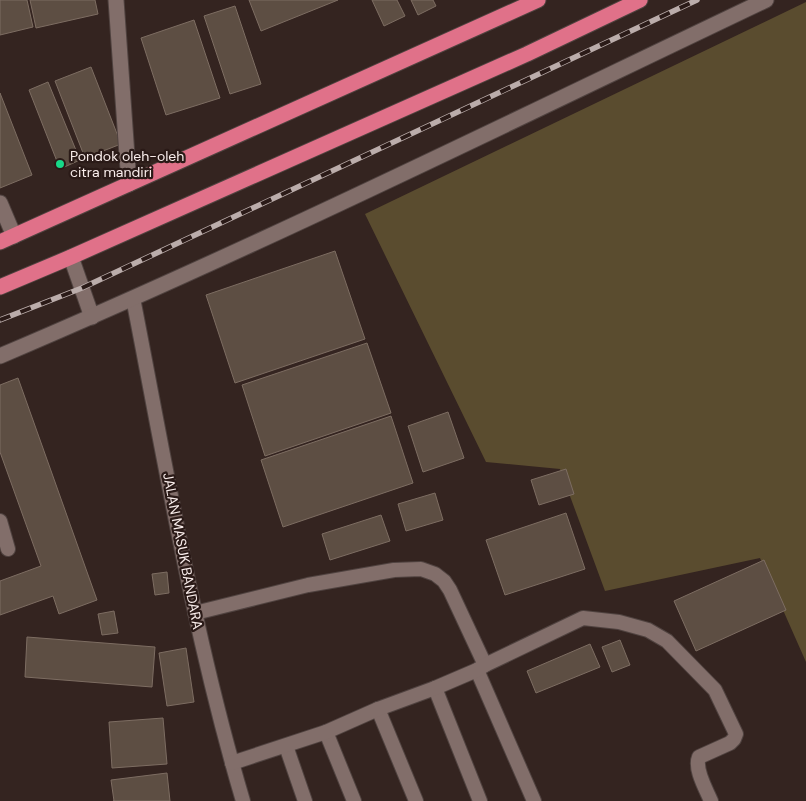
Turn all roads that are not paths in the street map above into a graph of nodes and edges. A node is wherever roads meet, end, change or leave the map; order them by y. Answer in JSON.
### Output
{"nodes":[{"id":1,"x":116,"y":0,"type":"edge"},
{"id":2,"x":640,"y":0,"type":"edge"},
{"id":3,"x":766,"y":0,"type":"edge"},
{"id":4,"x":531,"y":1,"type":"edge"},
{"id":5,"x":129,"y":184,"type":"junction"},
{"id":6,"x":0,"y":203,"type":"edge"},
{"id":7,"x":14,"y":236,"type":"junction"},
{"id":8,"x":0,"y":242,"type":"edge"},
{"id":9,"x":71,"y":257,"type":"junction"},
{"id":10,"x":0,"y":287,"type":"edge"},
{"id":11,"x":133,"y":298,"type":"junction"},
{"id":12,"x":92,"y":317,"type":"junction"},
{"id":13,"x":0,"y":356,"type":"edge"},
{"id":14,"x":0,"y":521,"type":"edge"},
{"id":15,"x":8,"y":549,"type":"dead end"},
{"id":16,"x":195,"y":613,"type":"junction"},
{"id":17,"x":481,"y":667,"type":"junction"},
{"id":18,"x":435,"y":688,"type":"junction"},
{"id":19,"x":378,"y":709,"type":"junction"},
{"id":20,"x":326,"y":732,"type":"junction"},
{"id":21,"x":286,"y":746,"type":"junction"},
{"id":22,"x":232,"y":763,"type":"junction"},
{"id":23,"x":243,"y":801,"type":"edge"},
{"id":24,"x":305,"y":801,"type":"edge"},
{"id":25,"x":354,"y":801,"type":"edge"},
{"id":26,"x":416,"y":801,"type":"edge"},
{"id":27,"x":480,"y":801,"type":"edge"},
{"id":28,"x":534,"y":801,"type":"edge"},
{"id":29,"x":711,"y":801,"type":"edge"}],
"edges":[{"from":1,"to":5,"type":"street"},
{"from":2,"to":9,"type":"highway"},
{"from":3,"to":11,"type":"street"},
{"from":4,"to":5,"type":"highway"},
{"from":5,"to":7,"type":"highway"},
{"from":6,"to":7,"type":"street"},
{"from":7,"to":8,"type":"highway"},
{"from":9,"to":10,"type":"highway"},
{"from":9,"to":12,"type":"street"},
{"from":11,"to":12,"type":"street"},
{"from":11,"to":16,"type":"lane","name":"JALAN MASUK BANDARA"},
{"from":12,"to":13,"type":"street"},
{"from":14,"to":15,"type":"lane"},
{"from":16,"to":17,"type":"lane"},
{"from":16,"to":22,"type":"lane","name":"JALAN MASUK BANDARA"},
{"from":17,"to":18,"type":"lane"},
{"from":17,"to":28,"type":"lane"},
{"from":17,"to":29,"type":"lane"},
{"from":18,"to":19,"type":"lane"},
{"from":18,"to":27,"type":"lane"},
{"from":19,"to":20,"type":"lane"},
{"from":19,"to":26,"type":"lane"},
{"from":20,"to":21,"type":"lane"},
{"from":20,"to":25,"type":"lane"},
{"from":21,"to":22,"type":"lane"},
{"from":21,"to":24,"type":"lane"},
{"from":22,"to":23,"type":"lane","name":"JALAN MASUK BANDARA"}]}
